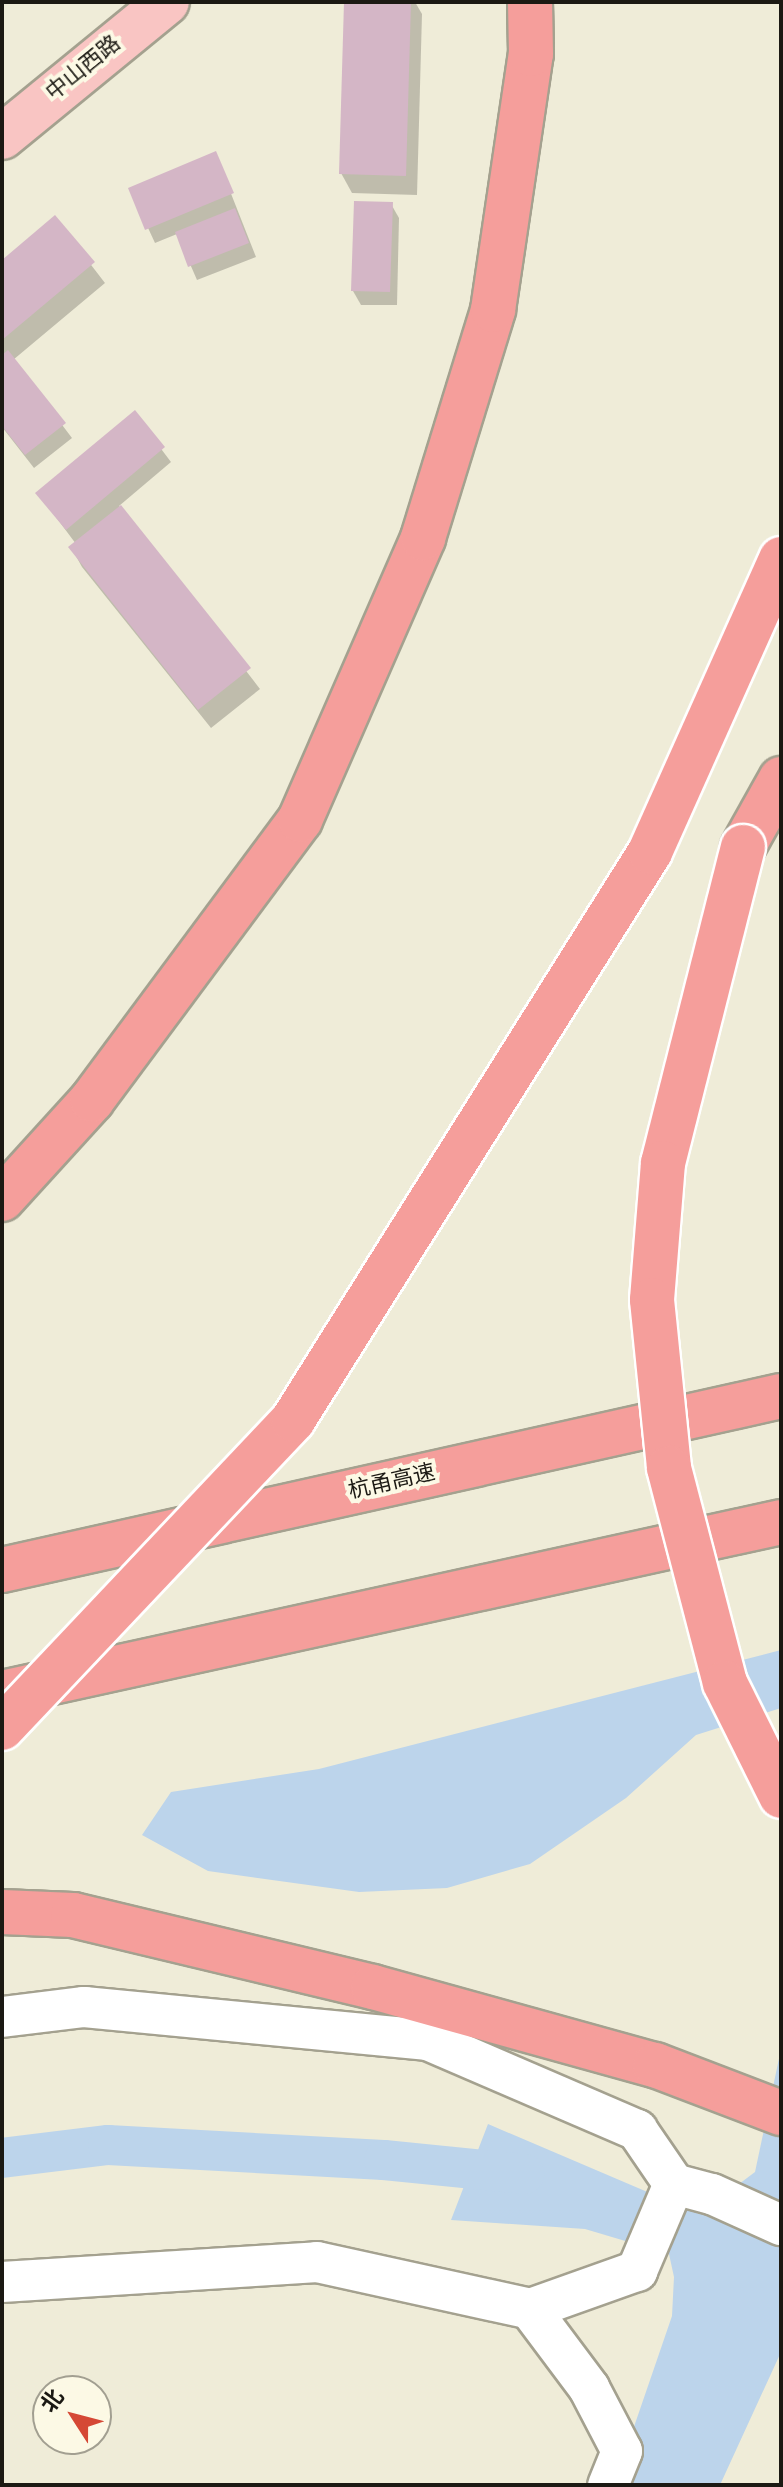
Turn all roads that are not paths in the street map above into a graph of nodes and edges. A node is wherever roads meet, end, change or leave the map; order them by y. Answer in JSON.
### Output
{"nodes":[{"id":1,"x":167,"y":2,"type":"edge"},
{"id":2,"x":530,"y":2,"type":"edge"},
{"id":3,"x":2,"y":137,"type":"edge"},
{"id":4,"x":781,"y":559,"type":"edge"},
{"id":5,"x":781,"y":779,"type":"edge"},
{"id":6,"x":2,"y":1199,"type":"edge"},
{"id":7,"x":781,"y":1396,"type":"edge"},
{"id":8,"x":781,"y":1522,"type":"edge"},
{"id":9,"x":2,"y":1570,"type":"edge"},
{"id":10,"x":2,"y":1693,"type":"edge"},
{"id":11,"x":2,"y":1728,"type":"edge"},
{"id":12,"x":781,"y":1796,"type":"edge"},
{"id":13,"x":2,"y":1912,"type":"edge"},
{"id":14,"x":2,"y":2017,"type":"edge"},
{"id":15,"x":781,"y":2113,"type":"edge"},
{"id":16,"x":674,"y":2184,"type":"junction"},
{"id":17,"x":781,"y":2225,"type":"edge"},
{"id":18,"x":2,"y":2282,"type":"edge"},
{"id":19,"x":530,"y":2309,"type":"junction"},
{"id":20,"x":608,"y":2485,"type":"edge"}],
"edges":[{"from":1,"to":3,"type":"main road","name":"中山西路"},
{"from":2,"to":6,"type":"highway"},
{"from":4,"to":11,"type":"highway","bridge":true},
{"from":5,"to":12,"type":"highway","bridge":true},
{"from":7,"to":9,"type":"highway","name":"杭甬高速"},
{"from":8,"to":10,"type":"highway"},
{"from":13,"to":15,"type":"highway"},
{"from":14,"to":16,"type":"street"},
{"from":16,"to":17,"type":"street"},
{"from":16,"to":19,"type":"street"},
{"from":18,"to":19,"type":"street"},
{"from":19,"to":20,"type":"street"}]}
